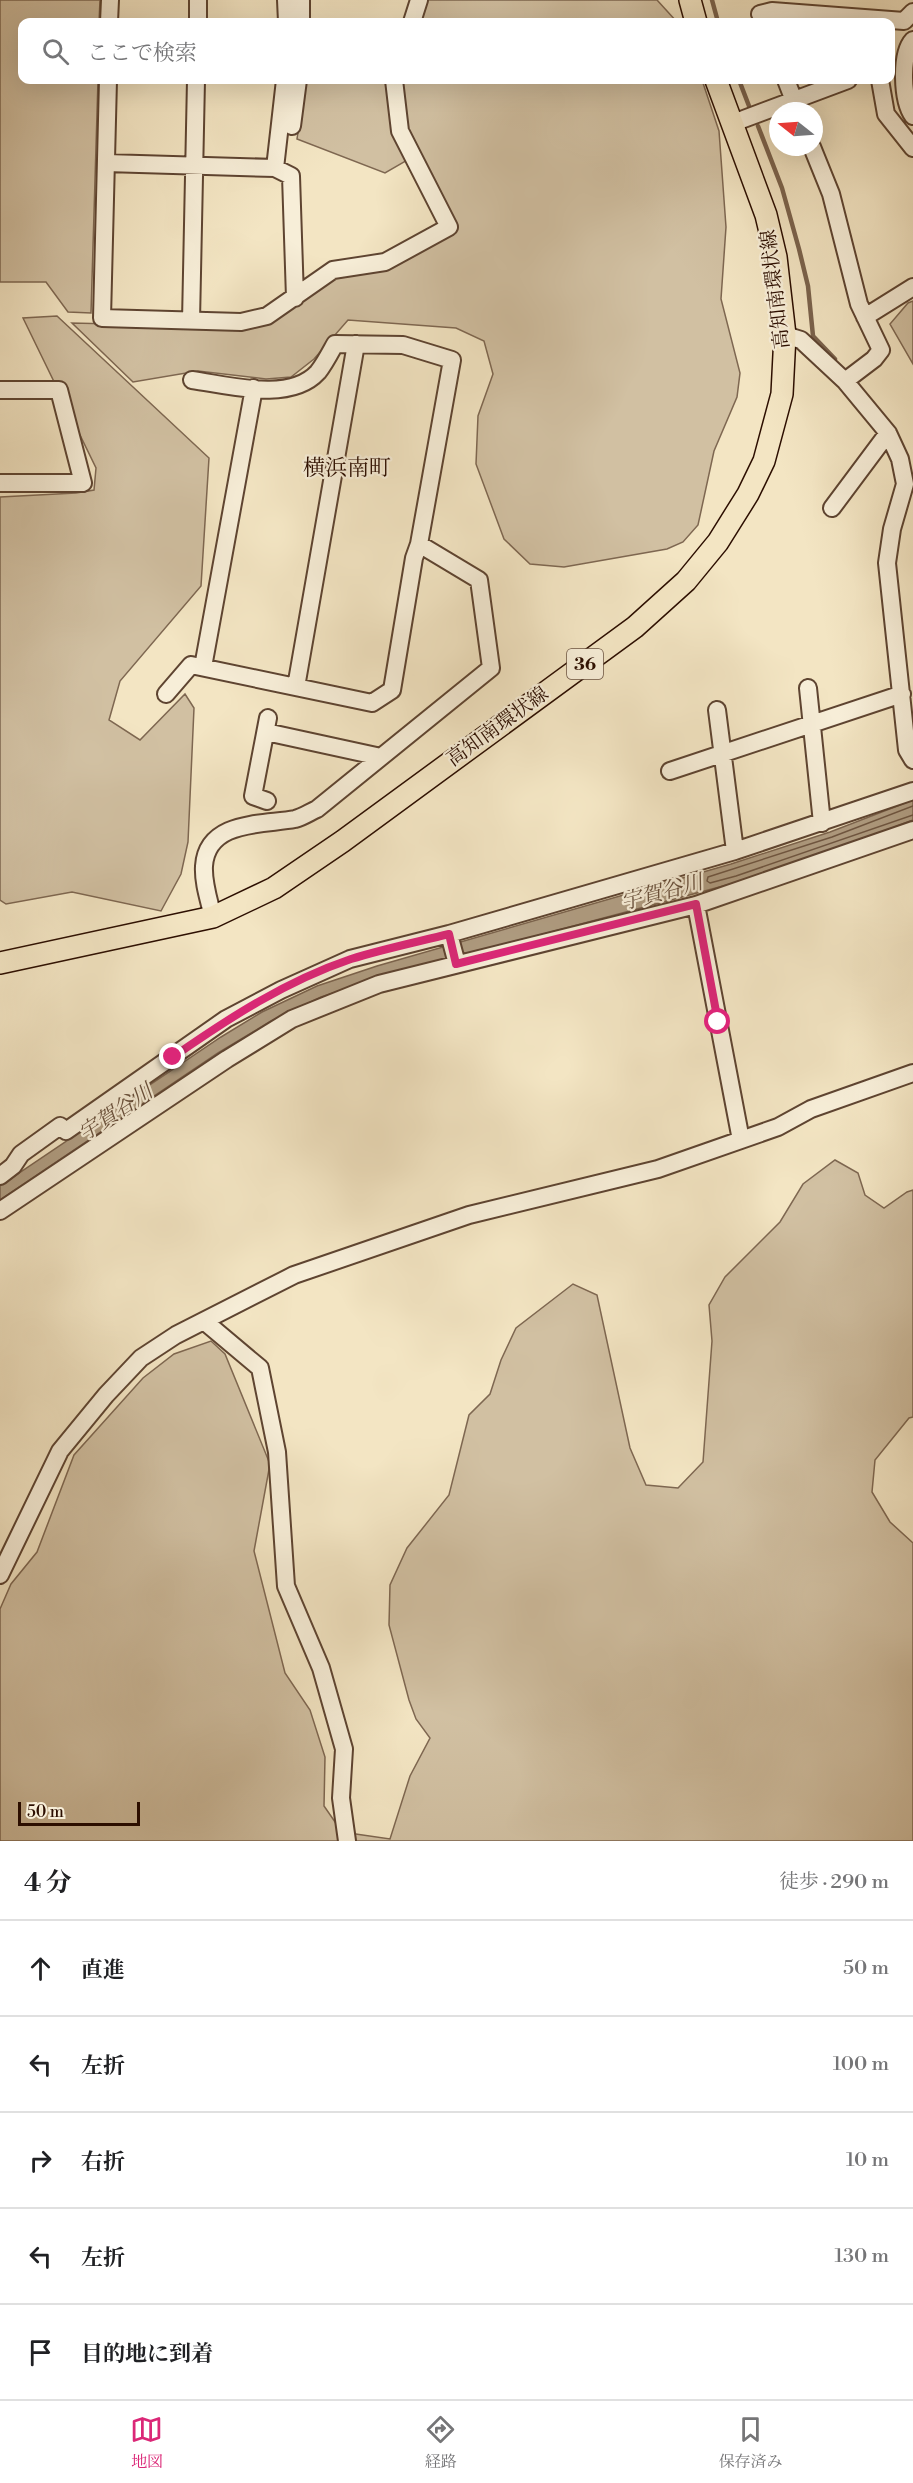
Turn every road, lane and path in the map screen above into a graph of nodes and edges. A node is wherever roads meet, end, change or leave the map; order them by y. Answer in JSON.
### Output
{"nodes":[{"id":1,"x":110,"y":0,"type":"edge"},
{"id":2,"x":198,"y":0,"type":"edge"},
{"id":3,"x":286,"y":0,"type":"edge"},
{"id":4,"x":301,"y":0,"type":"edge"},
{"id":5,"x":419,"y":0,"type":"edge"},
{"id":6,"x":690,"y":0,"type":"edge"},
{"id":7,"x":761,"y":12,"type":"edge"},
{"id":8,"x":913,"y":12,"type":"edge"},
{"id":9,"x":109,"y":18,"type":"edge"},
{"id":10,"x":198,"y":18,"type":"edge"},
{"id":11,"x":287,"y":18,"type":"edge"},
{"id":12,"x":301,"y":18,"type":"edge"},
{"id":13,"x":413,"y":18,"type":"edge"},
{"id":14,"x":695,"y":18,"type":"edge"},
{"id":15,"x":868,"y":18,"type":"edge"},
{"id":16,"x":895,"y":20,"type":"edge"},
{"id":17,"x":913,"y":40,"type":"edge"},
{"id":18,"x":108,"y":84,"type":"edge"},
{"id":19,"x":196,"y":84,"type":"edge"},
{"id":20,"x":285,"y":84,"type":"edge"},
{"id":21,"x":297,"y":84,"type":"edge"},
{"id":22,"x":394,"y":84,"type":"edge"},
{"id":23,"x":718,"y":84,"type":"edge"},
{"id":24,"x":788,"y":84,"type":"edge"},
{"id":25,"x":840,"y":84,"type":"edge"},
{"id":26,"x":881,"y":84,"type":"edge"},
{"id":27,"x":909,"y":92,"type":"edge"},
{"id":28,"x":795,"y":102,"type":"edge"},
{"id":29,"x":802,"y":102,"type":"edge"},
{"id":30,"x":769,"y":113,"type":"edge"},
{"id":31,"x":913,"y":116,"type":"edge"},
{"id":32,"x":733,"y":123,"type":"junction"},
{"id":33,"x":292,"y":126,"type":"dead end"},
{"id":34,"x":913,"y":148,"type":"edge"},
{"id":35,"x":816,"y":156,"type":"edge"},
{"id":36,"x":106,"y":163,"type":"junction"},
{"id":37,"x":194,"y":166,"type":"junction"},
{"id":38,"x":275,"y":168,"type":"junction"},
{"id":39,"x":913,"y":287,"type":"edge"},
{"id":40,"x":295,"y":298,"type":"junction"},
{"id":41,"x":865,"y":317,"type":"junction"},
{"id":42,"x":191,"y":321,"type":"junction"},
{"id":43,"x":785,"y":335,"type":"junction"},
{"id":44,"x":356,"y":344,"type":"junction"},
{"id":45,"x":192,"y":380,"type":"dead end"},
{"id":46,"x":845,"y":381,"type":"junction"},
{"id":47,"x":254,"y":388,"type":"junction"},
{"id":48,"x":0,"y":390,"type":"edge"},
{"id":49,"x":888,"y":434,"type":"junction"},
{"id":50,"x":0,"y":483,"type":"edge"},
{"id":51,"x":832,"y":508,"type":"dead end"},
{"id":52,"x":419,"y":544,"type":"junction"},
{"id":53,"x":203,"y":667,"type":"junction"},
{"id":54,"x":296,"y":687,"type":"junction"},
{"id":55,"x":808,"y":688,"type":"dead end"},
{"id":56,"x":166,"y":694,"type":"dead end"},
{"id":57,"x":902,"y":694,"type":"junction"},
{"id":58,"x":717,"y":710,"type":"dead end"},
{"id":59,"x":812,"y":724,"type":"junction"},
{"id":60,"x":722,"y":754,"type":"junction"},
{"id":61,"x":381,"y":757,"type":"junction"},
{"id":62,"x":913,"y":760,"type":"edge"},
{"id":63,"x":670,"y":771,"type":"dead end"},
{"id":64,"x":913,"y":791,"type":"edge"},
{"id":65,"x":267,"y":801,"type":"dead end"},
{"id":66,"x":822,"y":823,"type":"junction"},
{"id":67,"x":913,"y":830,"type":"edge"},
{"id":68,"x":735,"y":851,"type":"junction"},
{"id":69,"x":696,"y":904,"type":"junction"},
{"id":70,"x":213,"y":917,"type":"junction"},
{"id":71,"x":450,"y":936,"type":"junction"},
{"id":72,"x":456,"y":962,"type":"junction"},
{"id":73,"x":0,"y":963,"type":"edge"},
{"id":74,"x":913,"y":1073,"type":"edge"},
{"id":75,"x":741,"y":1140,"type":"junction"},
{"id":76,"x":0,"y":1176,"type":"edge"},
{"id":77,"x":0,"y":1212,"type":"edge"},
{"id":78,"x":204,"y":1321,"type":"junction"},
{"id":79,"x":6,"y":1551,"type":"edge"},
{"id":80,"x":0,"y":1575,"type":"edge"},
{"id":81,"x":347,"y":1841,"type":"edge"}],
"edges":[{"from":1,"to":9,"type":"street"},
{"from":2,"to":10,"type":"street"},
{"from":3,"to":11,"type":"street"},
{"from":4,"to":12,"type":"street"},
{"from":5,"to":13,"type":"street"},
{"from":6,"to":14,"type":"main road"},
{"from":7,"to":15,"type":"street"},
{"from":8,"to":16,"type":"street"},
{"from":17,"to":27,"type":"street"},
{"from":18,"to":36,"type":"street"},
{"from":19,"to":37,"type":"street"},
{"from":20,"to":38,"type":"street"},
{"from":21,"to":33,"type":"street"},
{"from":22,"to":40,"type":"street"},
{"from":23,"to":32,"type":"main road","name":"高知南環状線","number":"36"},
{"from":24,"to":28,"type":"street"},
{"from":25,"to":29,"type":"street"},
{"from":26,"to":34,"type":"street"},
{"from":27,"to":31,"type":"street"},
{"from":30,"to":32,"type":"street"},
{"from":32,"to":43,"type":"main road","name":"高知南環状線","number":"36"},
{"from":35,"to":41,"type":"street"},
{"from":36,"to":37,"type":"street"},
{"from":36,"to":42,"type":"street"},
{"from":37,"to":38,"type":"street"},
{"from":37,"to":42,"type":"street"},
{"from":38,"to":40,"type":"street"},
{"from":39,"to":41,"type":"street"},
{"from":40,"to":42,"type":"street"},
{"from":41,"to":46,"type":"street"},
{"from":43,"to":46,"type":"street"},
{"from":43,"to":70,"type":"main road","name":"高知南環状線","number":"36"},
{"from":44,"to":47,"type":"street"},
{"from":44,"to":52,"type":"street"},
{"from":44,"to":54,"type":"street"},
{"from":45,"to":47,"type":"street"},
{"from":46,"to":49,"type":"street"},
{"from":47,"to":53,"type":"street"},
{"from":48,"to":50,"type":"street"},
{"from":49,"to":51,"type":"street"},
{"from":49,"to":57,"type":"street"},
{"from":52,"to":54,"type":"street"},
{"from":52,"to":61,"type":"street"},
{"from":53,"to":54,"type":"street"},
{"from":53,"to":56,"type":"street"},
{"from":55,"to":59,"type":"street"},
{"from":57,"to":59,"type":"street"},
{"from":57,"to":62,"type":"street"},
{"from":58,"to":60,"type":"street"},
{"from":59,"to":60,"type":"street"},
{"from":59,"to":66,"type":"street"},
{"from":60,"to":63,"type":"street"},
{"from":60,"to":68,"type":"street"},
{"from":61,"to":65,"type":"street"},
{"from":61,"to":70,"type":"street"},
{"from":64,"to":66,"type":"street"},
{"from":66,"to":68,"type":"street"},
{"from":67,"to":69,"type":"street"},
{"from":68,"to":71,"type":"street"},
{"from":69,"to":72,"type":"street"},
{"from":69,"to":75,"type":"street"},
{"from":70,"to":73,"type":"main road","name":"高知南環状線","number":"36"},
{"from":71,"to":72,"type":"street"},
{"from":71,"to":76,"type":"street"},
{"from":72,"to":77,"type":"street"},
{"from":74,"to":75,"type":"street"},
{"from":75,"to":78,"type":"street"},
{"from":78,"to":79,"type":"street"},
{"from":78,"to":81,"type":"street"},
{"from":79,"to":80,"type":"street"}]}
